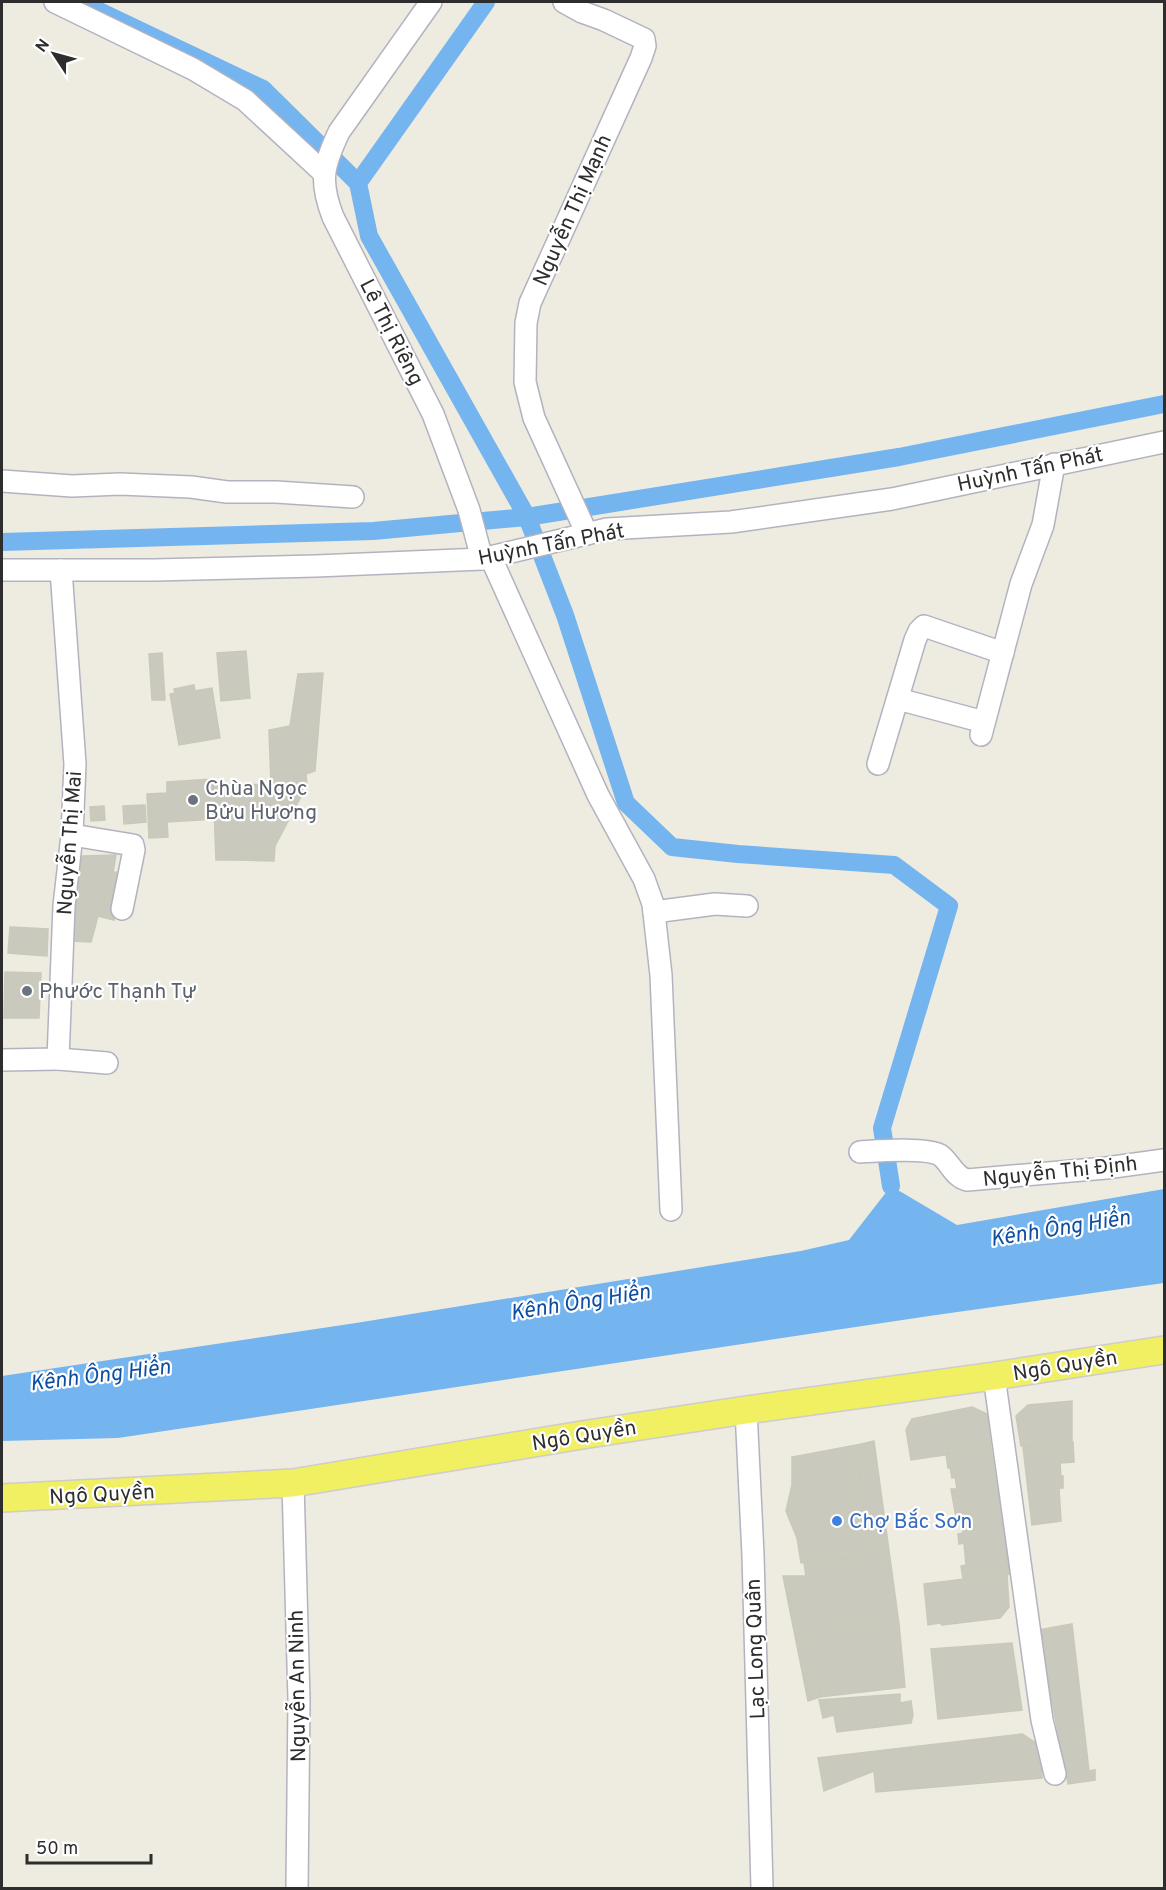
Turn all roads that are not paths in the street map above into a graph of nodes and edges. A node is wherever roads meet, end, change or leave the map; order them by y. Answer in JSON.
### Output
{"nodes":[{"id":1,"x":55,"y":2,"type":"edge"},
{"id":2,"x":431,"y":2,"type":"edge"},
{"id":3,"x":564,"y":2,"type":"edge"},
{"id":4,"x":80,"y":6,"type":"edge"},
{"id":5,"x":326,"y":164,"type":"junction"},
{"id":6,"x":1164,"y":442,"type":"edge"},
{"id":7,"x":1054,"y":464,"type":"junction"},
{"id":8,"x":2,"y":481,"type":"edge"},
{"id":9,"x":353,"y":497,"type":"dead end"},
{"id":10,"x":580,"y":530,"type":"junction"},
{"id":11,"x":489,"y":555,"type":"junction"},
{"id":12,"x":2,"y":570,"type":"edge"},
{"id":13,"x":61,"y":570,"type":"junction"},
{"id":14,"x":1003,"y":653,"type":"junction"},
{"id":15,"x":898,"y":699,"type":"junction"},
{"id":16,"x":878,"y":764,"type":"dead end"},
{"id":17,"x":72,"y":835,"type":"junction"},
{"id":18,"x":747,"y":906,"type":"dead end"},
{"id":19,"x":122,"y":909,"type":"dead end"},
{"id":20,"x":654,"y":912,"type":"junction"},
{"id":21,"x":58,"y":1059,"type":"junction"},
{"id":22,"x":2,"y":1060,"type":"edge"},
{"id":23,"x":107,"y":1063,"type":"dead end"},
{"id":24,"x":860,"y":1152,"type":"dead end"},
{"id":25,"x":1164,"y":1160,"type":"edge"},
{"id":26,"x":671,"y":1210,"type":"dead end"},
{"id":27,"x":1164,"y":1350,"type":"edge"},
{"id":28,"x":994,"y":1376,"type":"junction"},
{"id":29,"x":746,"y":1410,"type":"junction"},
{"id":30,"x":292,"y":1483,"type":"junction"},
{"id":31,"x":2,"y":1498,"type":"edge"},
{"id":32,"x":1055,"y":1774,"type":"dead end"},
{"id":33,"x":297,"y":1888,"type":"edge"},
{"id":34,"x":762,"y":1888,"type":"edge"}],
"edges":[{"from":1,"to":4,"type":"street"},
{"from":2,"to":5,"type":"street"},
{"from":3,"to":10,"type":"street","name":"Nguyễn Thị Mạnh"},
{"from":4,"to":5,"type":"street"},
{"from":5,"to":11,"type":"street","name":"Lê Thị Riêng"},
{"from":6,"to":7,"type":"street","name":"Huỳnh Tấn Phát"},
{"from":7,"to":10,"type":"street","name":"Huỳnh Tấn Phát"},
{"from":7,"to":14,"type":"street"},
{"from":8,"to":9,"type":"street"},
{"from":10,"to":11,"type":"street","name":"Huỳnh Tấn Phát"},
{"from":11,"to":13,"type":"street","name":"Huỳnh Tấn Phát"},
{"from":11,"to":20,"type":"street","name":"Lê Thị Riêng"},
{"from":12,"to":13,"type":"street","name":"Huỳnh Tấn Phát"},
{"from":13,"to":17,"type":"street","name":"Nguyễn Thị Mai"},
{"from":14,"to":15,"type":"street"},
{"from":14,"to":15,"type":"street"},
{"from":15,"to":16,"type":"street"},
{"from":17,"to":19,"type":"street"},
{"from":17,"to":21,"type":"street","name":"Nguyễn Thị Mai"},
{"from":18,"to":20,"type":"street"},
{"from":20,"to":26,"type":"street","name":"Lê Thị Riêng"},
{"from":21,"to":22,"type":"street"},
{"from":21,"to":23,"type":"street"},
{"from":24,"to":25,"type":"street","name":"Nguyễn Thị Định"},
{"from":27,"to":28,"type":"main road","name":"Ngô Quyền"},
{"from":28,"to":29,"type":"main road","name":"Ngô Quyền"},
{"from":28,"to":32,"type":"street"},
{"from":29,"to":30,"type":"main road","name":"Ngô Quyền"},
{"from":29,"to":34,"type":"street","name":"Lạc Long Quân"},
{"from":30,"to":31,"type":"main road","name":"Ngô Quyền"},
{"from":30,"to":33,"type":"street","name":"Nguyễn An Ninh"}]}
